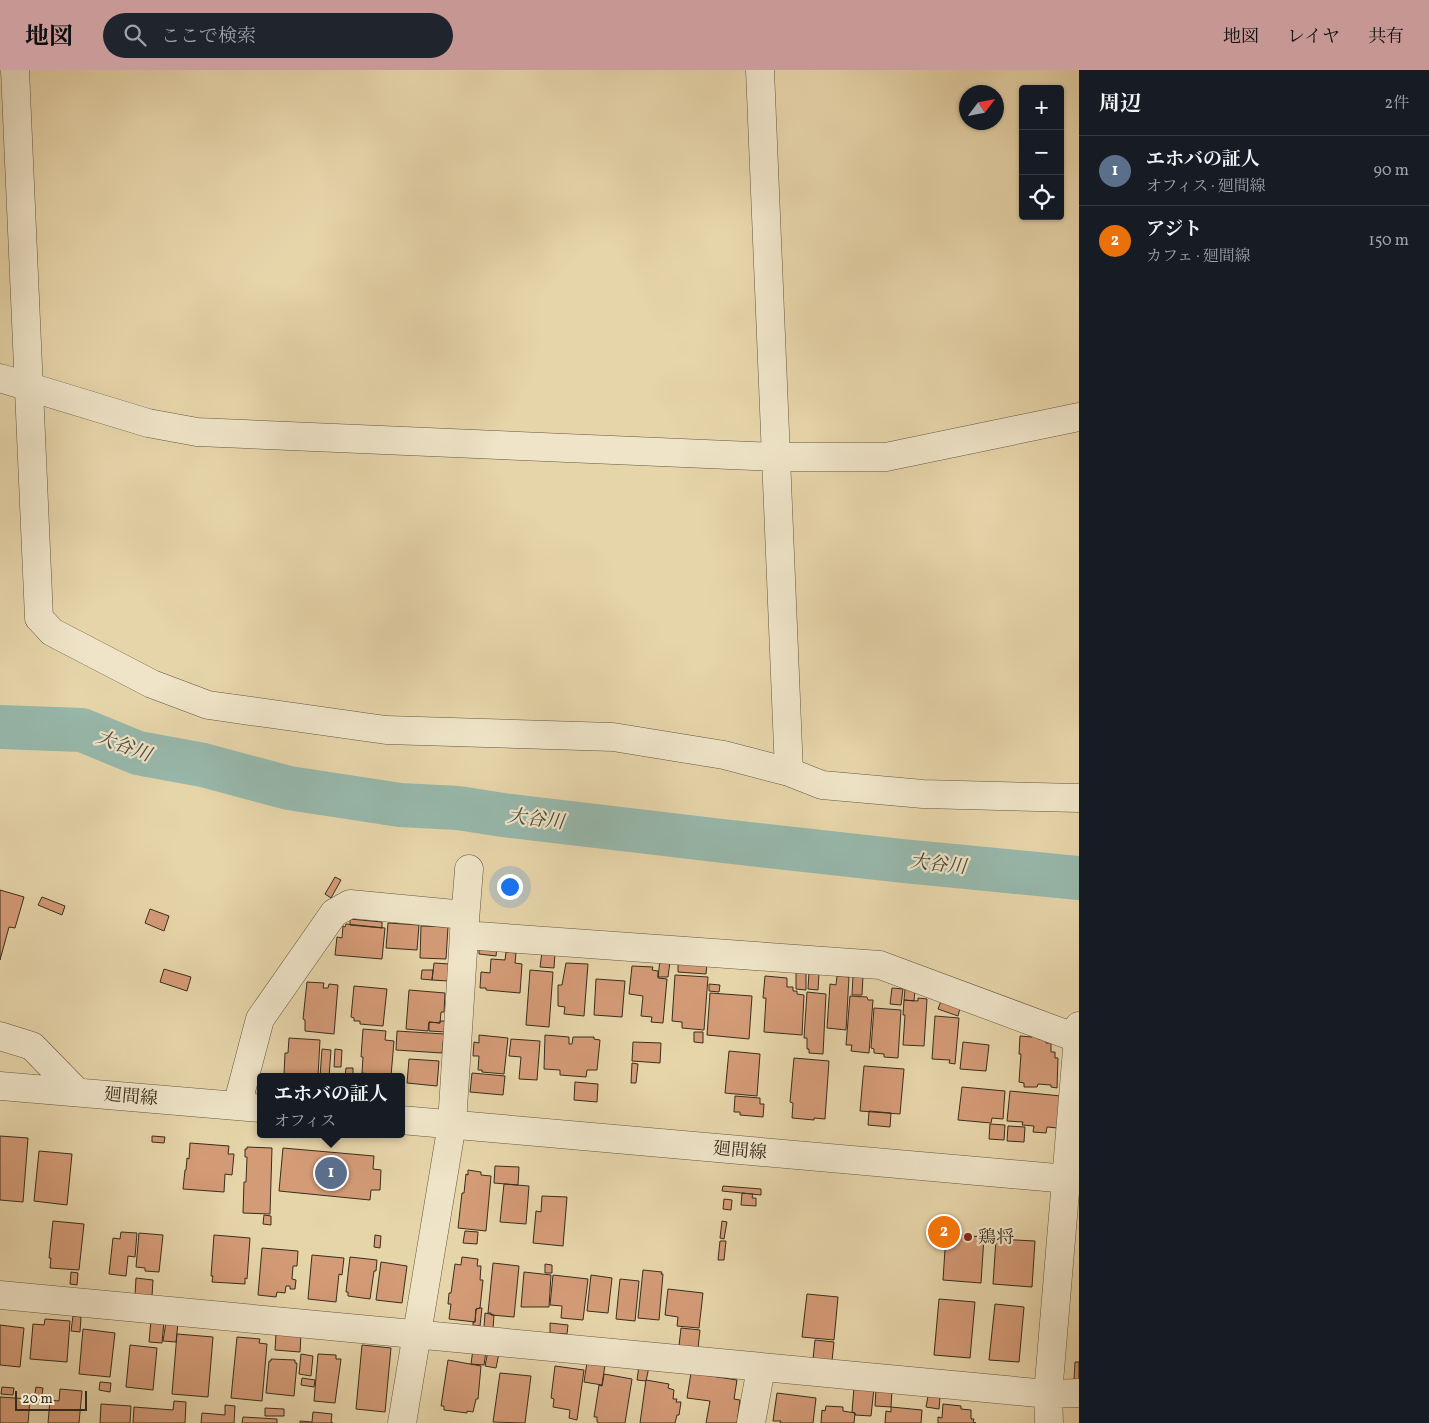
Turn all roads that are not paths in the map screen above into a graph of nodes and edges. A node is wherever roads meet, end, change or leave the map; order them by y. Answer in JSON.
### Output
{"nodes":[{"id":1,"x":15,"y":70,"type":"edge"},
{"id":2,"x":760,"y":70,"type":"edge"},
{"id":3,"x":0,"y":378,"type":"edge"},
{"id":4,"x":29,"y":388,"type":"junction"},
{"id":5,"x":1079,"y":417,"type":"edge"},
{"id":6,"x":777,"y":457,"type":"junction"},
{"id":7,"x":789,"y":772,"type":"junction"},
{"id":8,"x":1079,"y":798,"type":"edge"},
{"id":9,"x":469,"y":869,"type":"dead end"},
{"id":10,"x":465,"y":925,"type":"junction"},
{"id":11,"x":1079,"y":1035,"type":"edge"},
{"id":12,"x":0,"y":1036,"type":"edge"},
{"id":13,"x":0,"y":1086,"type":"edge"},
{"id":14,"x":77,"y":1092,"type":"junction"},
{"id":15,"x":249,"y":1107,"type":"edge"},
{"id":16,"x":405,"y":1120,"type":"edge"},
{"id":17,"x":452,"y":1124,"type":"junction"},
{"id":18,"x":1072,"y":1180,"type":"edge"},
{"id":19,"x":0,"y":1295,"type":"edge"},
{"id":20,"x":416,"y":1334,"type":"junction"},
{"id":21,"x":761,"y":1368,"type":"junction"},
{"id":22,"x":1079,"y":1393,"type":"edge"},
{"id":23,"x":1048,"y":1394,"type":"junction"},
{"id":24,"x":402,"y":1423,"type":"edge"},
{"id":25,"x":751,"y":1423,"type":"edge"},
{"id":26,"x":1049,"y":1423,"type":"edge"}],
"edges":[{"from":1,"to":4,"type":"street"},
{"from":2,"to":6,"type":"street"},
{"from":3,"to":4,"type":"street"},
{"from":4,"to":6,"type":"street"},
{"from":4,"to":7,"type":"street"},
{"from":5,"to":6,"type":"street"},
{"from":6,"to":7,"type":"street"},
{"from":7,"to":8,"type":"street"},
{"from":9,"to":10,"type":"street"},
{"from":10,"to":11,"type":"street"},
{"from":10,"to":15,"type":"street"},
{"from":10,"to":17,"type":"street"},
{"from":11,"to":18,"type":"street"},
{"from":12,"to":14,"type":"street"},
{"from":13,"to":14,"type":"street","name":"廻間線"},
{"from":14,"to":15,"type":"street","name":"廻間線"},
{"from":16,"to":17,"type":"street","name":"廻間線"},
{"from":17,"to":18,"type":"street","name":"廻間線"},
{"from":17,"to":20,"type":"street"},
{"from":18,"to":23,"type":"street"},
{"from":19,"to":20,"type":"street"},
{"from":20,"to":21,"type":"street"},
{"from":20,"to":24,"type":"street"},
{"from":21,"to":23,"type":"street"},
{"from":21,"to":25,"type":"street"},
{"from":22,"to":23,"type":"street"},
{"from":23,"to":26,"type":"street"}]}
